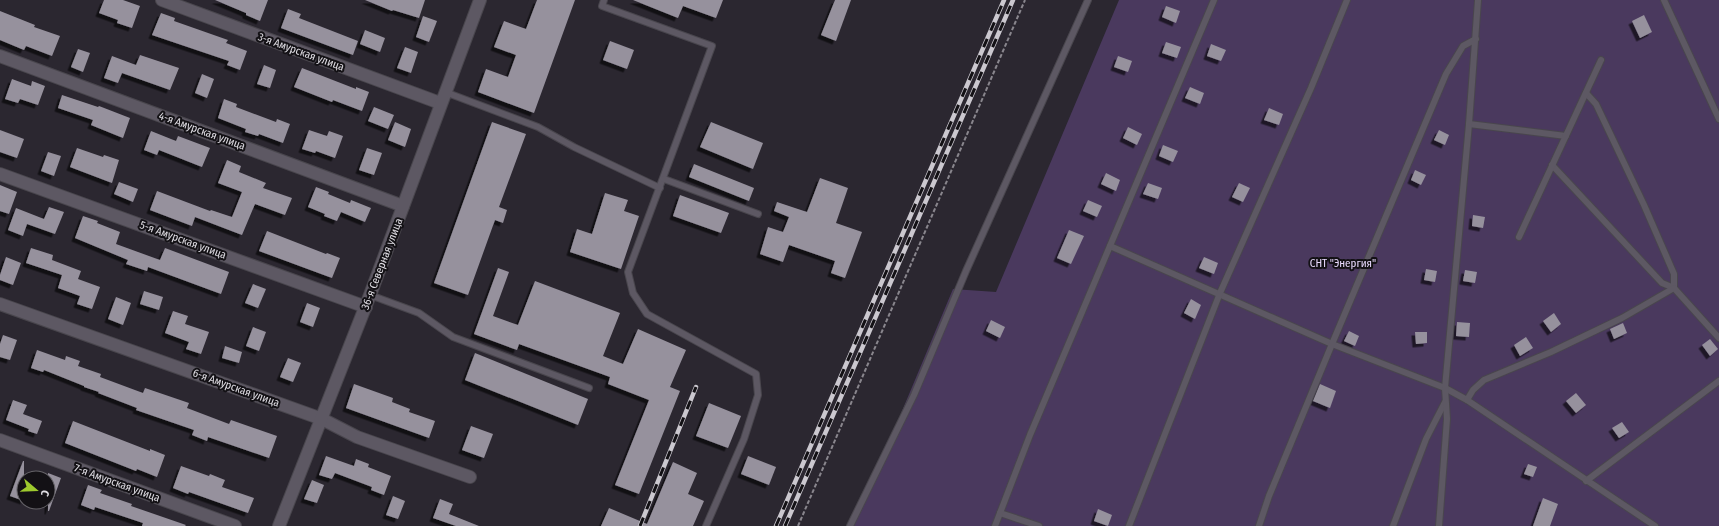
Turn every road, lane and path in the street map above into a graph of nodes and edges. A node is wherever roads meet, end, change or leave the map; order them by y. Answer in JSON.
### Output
{"nodes":[{"id":1,"x":162,"y":0,"type":"edge"},
{"id":2,"x":604,"y":0,"type":"edge"},
{"id":3,"x":1025,"y":0,"type":"edge"},
{"id":4,"x":1088,"y":0,"type":"edge"},
{"id":5,"x":1214,"y":0,"type":"edge"},
{"id":6,"x":1347,"y":0,"type":"edge"},
{"id":7,"x":1478,"y":0,"type":"edge"},
{"id":8,"x":1664,"y":0,"type":"edge"},
{"id":9,"x":478,"y":1,"type":"edge"},
{"id":10,"x":1476,"y":39,"type":"junction"},
{"id":11,"x":0,"y":56,"type":"edge"},
{"id":12,"x":1601,"y":60,"type":"dead end"},
{"id":13,"x":445,"y":92,"type":"junction"},
{"id":14,"x":1586,"y":93,"type":"junction"},
{"id":15,"x":440,"y":103,"type":"junction"},
{"id":16,"x":1719,"y":119,"type":"edge"},
{"id":17,"x":1469,"y":124,"type":"junction"},
{"id":18,"x":1566,"y":136,"type":"junction"},
{"id":19,"x":1552,"y":165,"type":"junction"},
{"id":20,"x":0,"y":174,"type":"edge"},
{"id":21,"x":664,"y":179,"type":"junction"},
{"id":22,"x":660,"y":188,"type":"junction"},
{"id":23,"x":404,"y":206,"type":"junction"},
{"id":24,"x":758,"y":214,"type":"dead end"},
{"id":25,"x":1519,"y":237,"type":"dead end"},
{"id":26,"x":1110,"y":246,"type":"junction"},
{"id":27,"x":1674,"y":288,"type":"junction"},
{"id":28,"x":1220,"y":293,"type":"junction"},
{"id":29,"x":368,"y":301,"type":"junction"},
{"id":30,"x":0,"y":304,"type":"edge"},
{"id":31,"x":1719,"y":327,"type":"edge"},
{"id":32,"x":1713,"y":331,"type":"junction"},
{"id":33,"x":1719,"y":338,"type":"edge"},
{"id":34,"x":1332,"y":344,"type":"junction"},
{"id":35,"x":1719,"y":381,"type":"edge"},
{"id":36,"x":589,"y":388,"type":"dead end"},
{"id":37,"x":1445,"y":388,"type":"junction"},
{"id":38,"x":1467,"y":400,"type":"junction"},
{"id":39,"x":1445,"y":401,"type":"junction"},
{"id":40,"x":322,"y":419,"type":"junction"},
{"id":41,"x":0,"y":440,"type":"edge"},
{"id":42,"x":470,"y":477,"type":"dead end"},
{"id":43,"x":1586,"y":481,"type":"junction"},
{"id":44,"x":1000,"y":513,"type":"junction"},
{"id":45,"x":235,"y":526,"type":"edge"},
{"id":46,"x":279,"y":526,"type":"edge"},
{"id":47,"x":706,"y":526,"type":"edge"},
{"id":48,"x":798,"y":526,"type":"edge"},
{"id":49,"x":850,"y":526,"type":"edge"},
{"id":50,"x":995,"y":526,"type":"edge"},
{"id":51,"x":1039,"y":526,"type":"edge"},
{"id":52,"x":1129,"y":526,"type":"edge"},
{"id":53,"x":1258,"y":526,"type":"edge"},
{"id":54,"x":1393,"y":526,"type":"edge"},
{"id":55,"x":1439,"y":526,"type":"edge"},
{"id":56,"x":1655,"y":526,"type":"edge"}],
"edges":[{"from":1,"to":15,"type":"street","name":"3-я Амурская улица"},
{"from":2,"to":21,"type":"lane"},
{"from":3,"to":48,"type":"path"},
{"from":4,"to":49,"type":"lane"},
{"from":5,"to":26,"type":"lane"},
{"from":6,"to":28,"type":"lane"},
{"from":7,"to":10,"type":"lane"},
{"from":8,"to":16,"type":"lane"},
{"from":9,"to":13,"type":"street","name":"36-я Северная улица"},
{"from":10,"to":17,"type":"lane"},
{"from":10,"to":34,"type":"lane"},
{"from":11,"to":23,"type":"street","name":"4-я Амурская улица"},
{"from":12,"to":14,"type":"lane"},
{"from":13,"to":15,"type":"street","name":"36-я Северная улица"},
{"from":13,"to":22,"type":"lane"},
{"from":14,"to":18,"type":"lane"},
{"from":14,"to":27,"type":"lane"},
{"from":15,"to":23,"type":"street","name":"36-я Северная улица"},
{"from":17,"to":18,"type":"lane"},
{"from":17,"to":37,"type":"lane"},
{"from":18,"to":19,"type":"lane"},
{"from":19,"to":25,"type":"lane"},
{"from":19,"to":27,"type":"lane"},
{"from":20,"to":29,"type":"street","name":"5-я Амурская улица"},
{"from":21,"to":22,"type":"lane"},
{"from":21,"to":24,"type":"lane"},
{"from":22,"to":47,"type":"lane"},
{"from":23,"to":29,"type":"street","name":"36-я Северная улица"},
{"from":26,"to":28,"type":"lane"},
{"from":26,"to":44,"type":"lane"},
{"from":27,"to":32,"type":"lane"},
{"from":27,"to":38,"type":"lane"},
{"from":28,"to":34,"type":"lane"},
{"from":28,"to":52,"type":"lane"},
{"from":29,"to":36,"type":"lane"},
{"from":29,"to":40,"type":"street","name":"36-я Северная улица"},
{"from":30,"to":40,"type":"street","name":"6-я Амурская улица"},
{"from":31,"to":32,"type":"lane"},
{"from":32,"to":33,"type":"lane"},
{"from":34,"to":37,"type":"lane"},
{"from":34,"to":53,"type":"lane"},
{"from":35,"to":43,"type":"lane"},
{"from":37,"to":38,"type":"lane"},
{"from":37,"to":39,"type":"lane"},
{"from":38,"to":43,"type":"lane"},
{"from":39,"to":54,"type":"lane"},
{"from":39,"to":55,"type":"lane"},
{"from":40,"to":42,"type":"street","name":"6-я Амурская улица"},
{"from":40,"to":46,"type":"street","name":"36-я Северная улица"},
{"from":41,"to":45,"type":"street","name":"7-я Амурская улица"},
{"from":43,"to":56,"type":"lane"},
{"from":44,"to":50,"type":"lane"},
{"from":44,"to":51,"type":"lane"}]}
